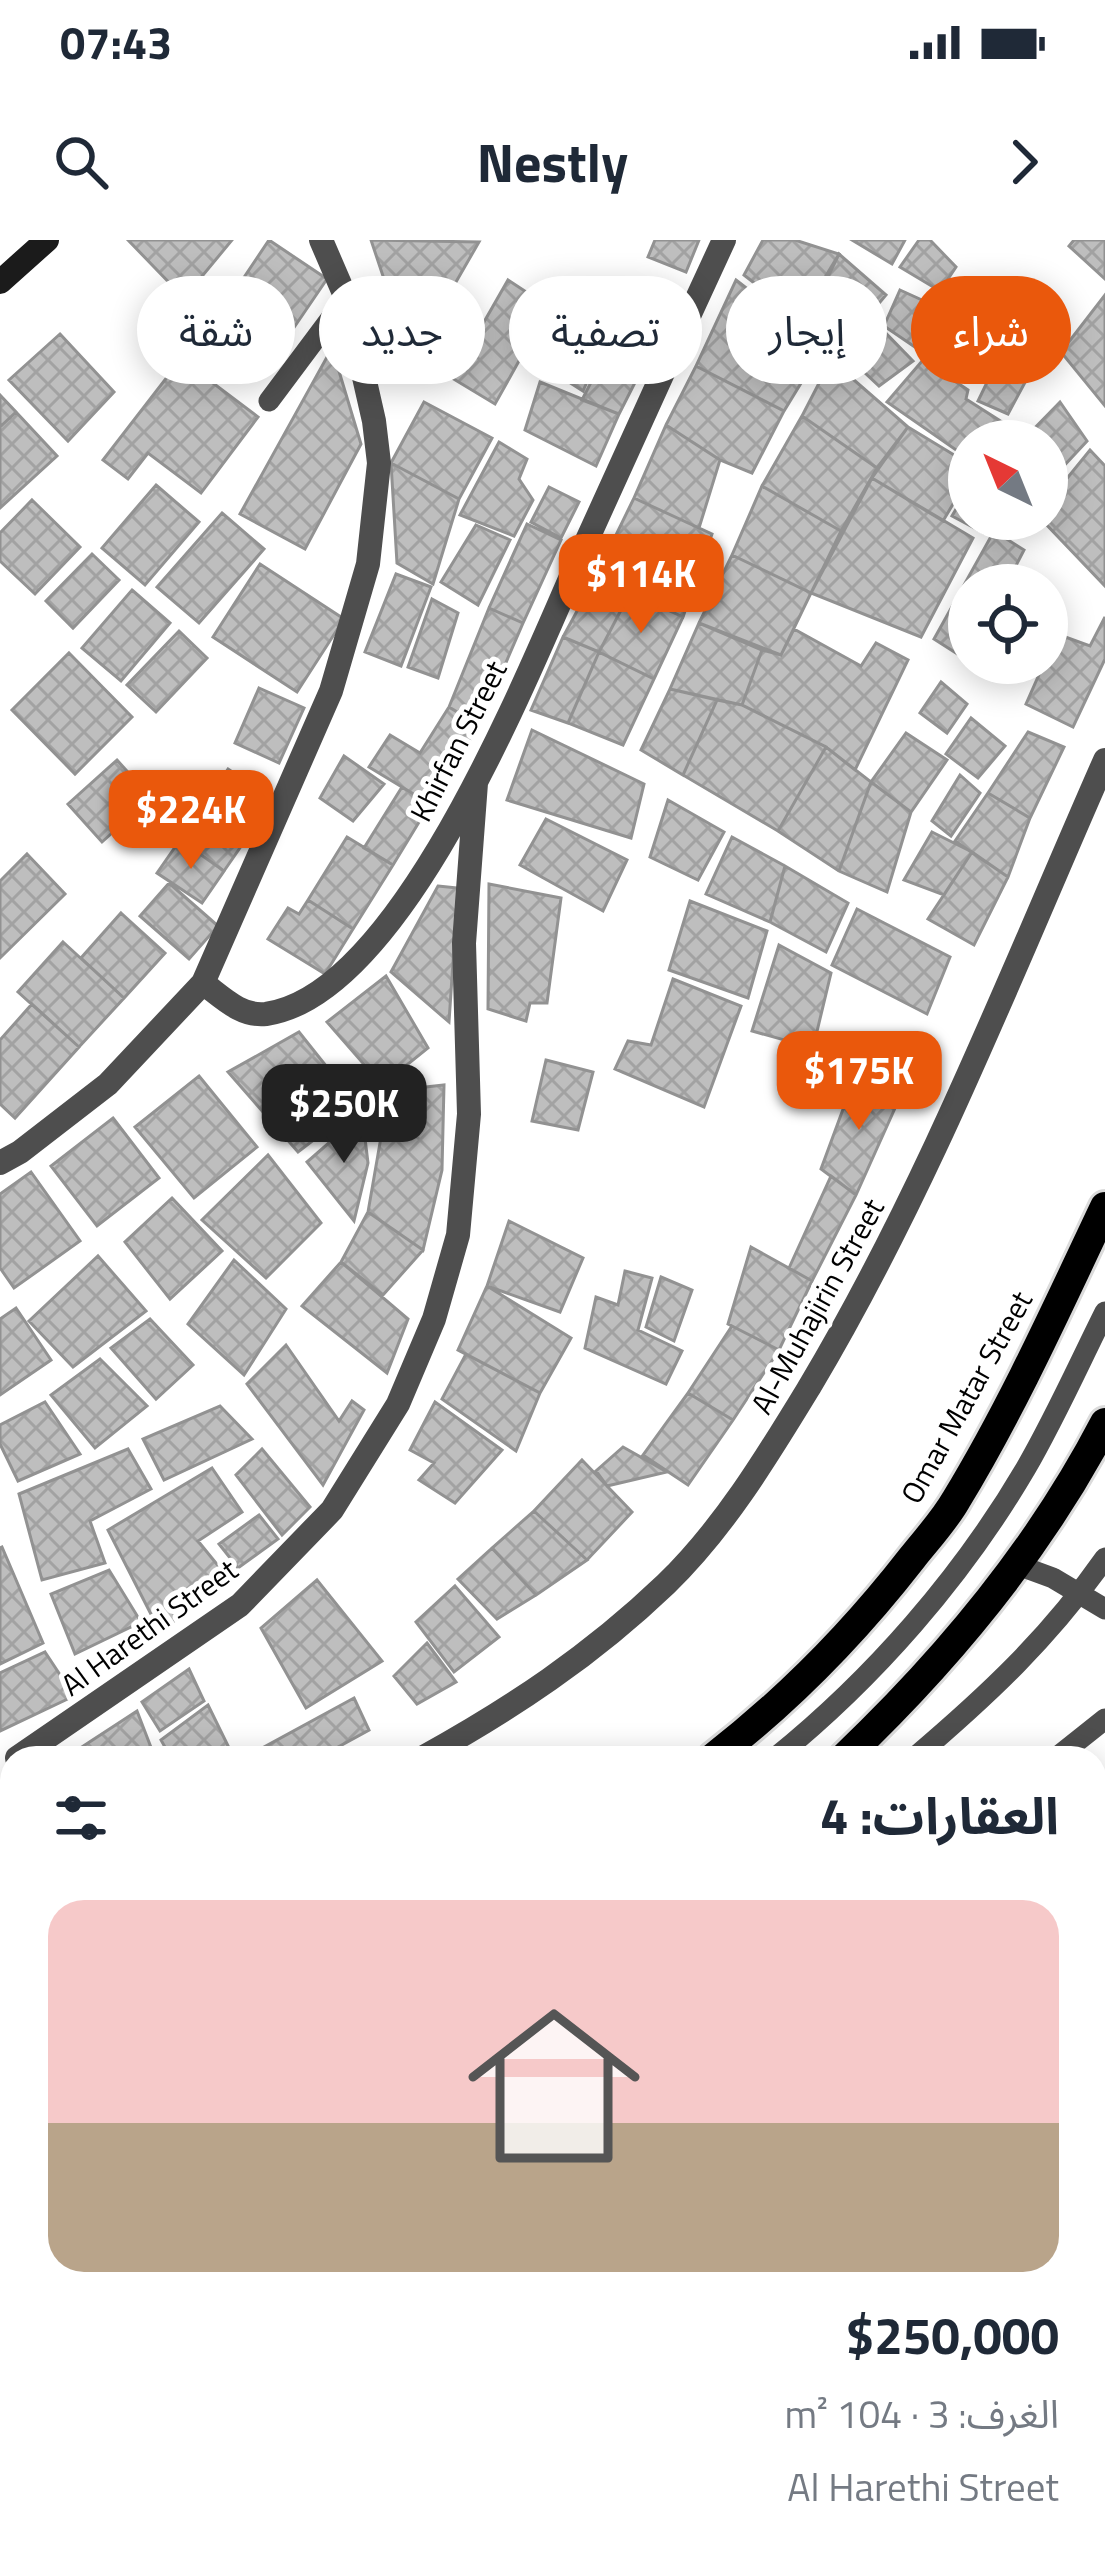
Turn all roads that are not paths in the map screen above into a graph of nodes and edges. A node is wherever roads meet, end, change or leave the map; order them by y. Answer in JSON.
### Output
{"nodes":[{"id":1,"x":47,"y":240,"type":"edge"},
{"id":2,"x":321,"y":240,"type":"edge"},
{"id":3,"x":724,"y":240,"type":"edge"},
{"id":4,"x":337,"y":276,"type":"edge"},
{"id":5,"x":0,"y":282,"type":"edge"},
{"id":6,"x":319,"y":334,"type":"edge"},
{"id":7,"x":366,"y":384,"type":"edge"},
{"id":8,"x":269,"y":401,"type":"dead end"},
{"id":9,"x":1105,"y":760,"type":"edge"},
{"id":10,"x":476,"y":783,"type":"junction"},
{"id":11,"x":203,"y":983,"type":"junction"},
{"id":12,"x":0,"y":1162,"type":"edge"},
{"id":13,"x":1105,"y":1207,"type":"edge"},
{"id":14,"x":1105,"y":1312,"type":"edge"},
{"id":15,"x":1105,"y":1423,"type":"edge"},
{"id":16,"x":1105,"y":1558,"type":"edge"},
{"id":17,"x":1015,"y":1564,"type":"junction"},
{"id":18,"x":1080,"y":1594,"type":"junction"},
{"id":19,"x":1105,"y":1609,"type":"edge"},
{"id":20,"x":1105,"y":1719,"type":"edge"},
{"id":21,"x":34,"y":1746,"type":"edge"},
{"id":22,"x":443,"y":1746,"type":"edge"},
{"id":23,"x":728,"y":1746,"type":"edge"},
{"id":24,"x":790,"y":1746,"type":"edge"},
{"id":25,"x":856,"y":1746,"type":"edge"},
{"id":26,"x":928,"y":1746,"type":"edge"},
{"id":27,"x":1071,"y":1746,"type":"edge"}],
"edges":[{"from":1,"to":5,"type":"street"},
{"from":2,"to":4,"type":"street"},
{"from":3,"to":10,"type":"street","name":"Khirfan Street"},
{"from":6,"to":8,"type":"lane"},
{"from":7,"to":11,"type":"street"},
{"from":9,"to":22,"type":"street","name":"Al-Muhajirin Street"},
{"from":10,"to":11,"type":"street","name":"Khirfan Street"},
{"from":10,"to":21,"type":"street","name":"Al Harethi Street"},
{"from":11,"to":12,"type":"street"},
{"from":13,"to":23,"type":"main road","name":"Omar Matar Street"},
{"from":14,"to":24,"type":"lane"},
{"from":15,"to":17,"type":"main road"},
{"from":16,"to":18,"type":"lane"},
{"from":17,"to":18,"type":"lane"},
{"from":17,"to":25,"type":"main road"},
{"from":18,"to":19,"type":"lane"},
{"from":18,"to":26,"type":"lane"},
{"from":20,"to":27,"type":"lane"}]}
